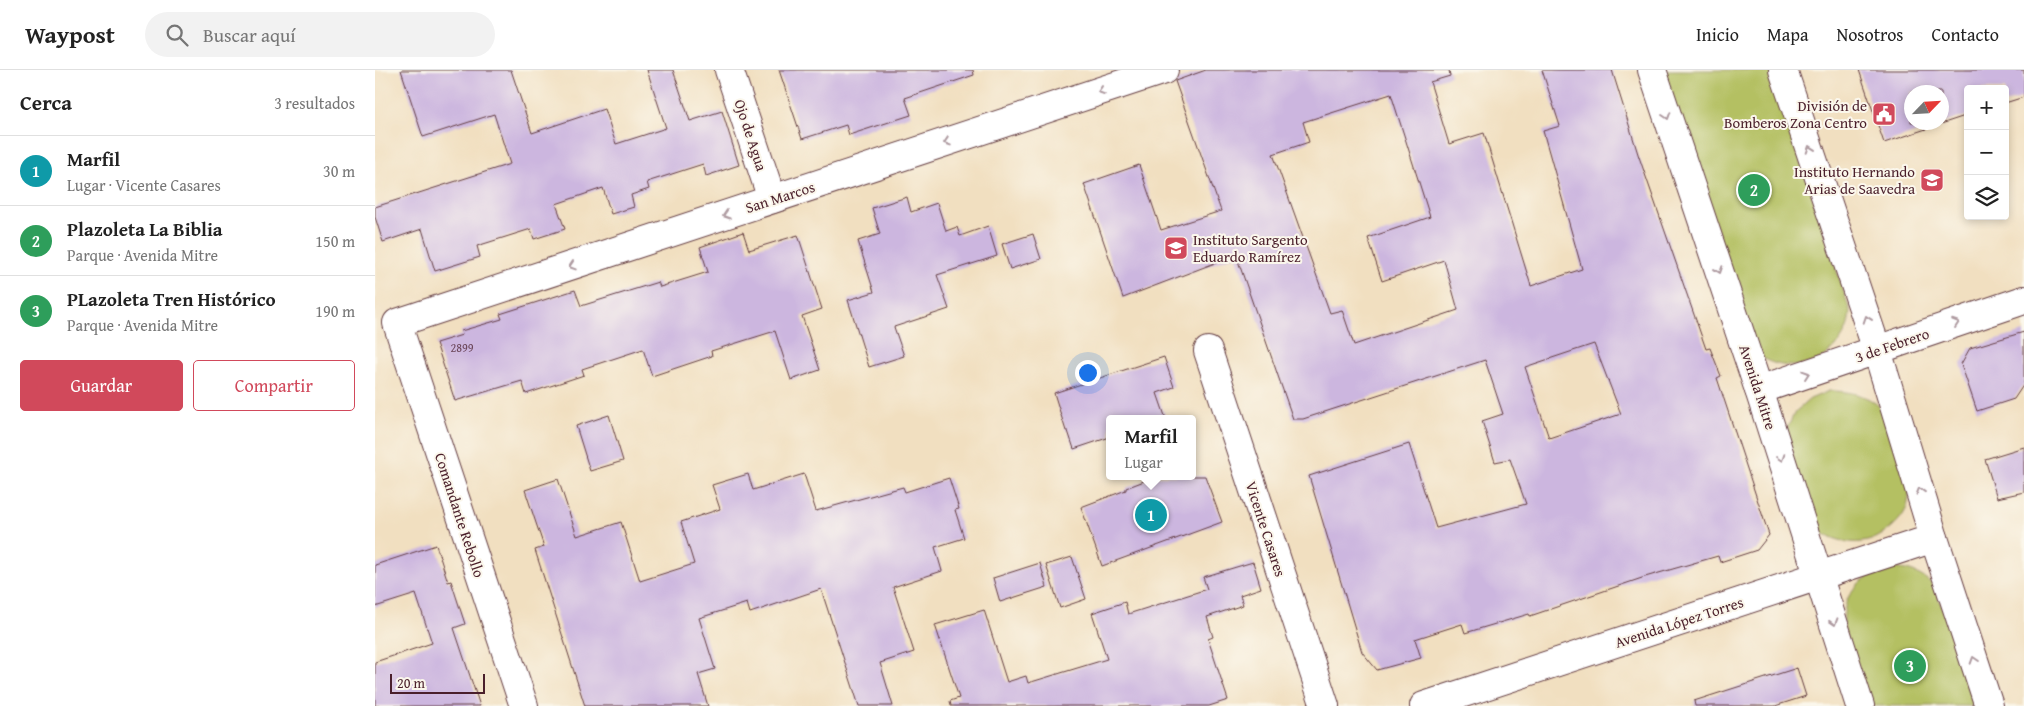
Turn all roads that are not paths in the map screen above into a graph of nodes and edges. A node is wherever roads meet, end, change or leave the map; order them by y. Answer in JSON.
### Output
{"nodes":[{"id":1,"x":729,"y":70,"type":"edge"},
{"id":2,"x":1164,"y":70,"type":"edge"},
{"id":3,"x":1652,"y":70,"type":"edge"},
{"id":4,"x":1783,"y":70,"type":"edge"},
{"id":5,"x":772,"y":199,"type":"junction"},
{"id":6,"x":2024,"y":300,"type":"edge"},
{"id":7,"x":397,"y":324,"type":"joint"},
{"id":8,"x":1877,"y":350,"type":"junction"},
{"id":9,"x":1208,"y":351,"type":"dead end"},
{"id":10,"x":1759,"y":390,"type":"junction"},
{"id":11,"x":1934,"y":538,"type":"junction"},
{"id":12,"x":1820,"y":576,"type":"junction"},
{"id":13,"x":523,"y":706,"type":"edge"},
{"id":14,"x":1325,"y":706,"type":"edge"},
{"id":15,"x":1424,"y":706,"type":"edge"},
{"id":16,"x":1860,"y":706,"type":"edge"},
{"id":17,"x":1989,"y":706,"type":"edge"}],
"edges":[{"from":1,"to":5,"type":"street","name":"Ojo de Agua"},
{"from":2,"to":5,"type":"street","name":"San Marcos","one_way":true},
{"from":3,"to":10,"type":"street","name":"Avenida Mitre","one_way":true},
{"from":8,"to":4,"type":"street","one_way":true},
{"from":5,"to":7,"type":"street","name":"San Marcos","one_way":true},
{"from":8,"to":6,"type":"street","name":"3 de Febrero","one_way":true},
{"from":7,"to":13,"type":"street","name":"Comandante Rebollo"},
{"from":10,"to":8,"type":"street","name":"3 de Febrero","one_way":true},
{"from":11,"to":8,"type":"street","one_way":true},
{"from":9,"to":14,"type":"street","name":"Vicente Casares"},
{"from":10,"to":12,"type":"street","name":"Avenida Mitre","one_way":true},
{"from":11,"to":12,"type":"street","name":"Avenida López Torres"},
{"from":17,"to":11,"type":"street","one_way":true},
{"from":12,"to":15,"type":"street","name":"Avenida López Torres"},
{"from":12,"to":16,"type":"street","name":"Avenida Mitre","one_way":true}]}
